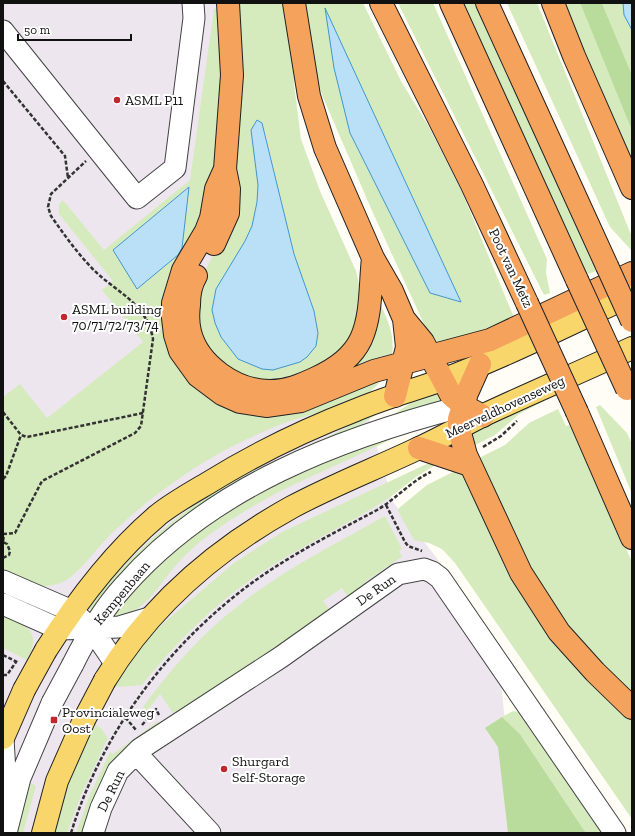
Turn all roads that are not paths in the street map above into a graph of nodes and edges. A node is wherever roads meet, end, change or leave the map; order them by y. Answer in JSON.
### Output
{"nodes":[{"id":1,"x":193,"y":3,"type":"edge"},
{"id":2,"x":228,"y":3,"type":"edge"},
{"id":3,"x":294,"y":3,"type":"edge"},
{"id":4,"x":381,"y":3,"type":"edge"},
{"id":5,"x":452,"y":3,"type":"edge"},
{"id":6,"x":487,"y":3,"type":"edge"},
{"id":7,"x":553,"y":3,"type":"edge"},
{"id":8,"x":3,"y":31,"type":"edge"},
{"id":9,"x":225,"y":168,"type":"junction"},
{"id":10,"x":632,"y":188,"type":"edge"},
{"id":11,"x":373,"y":258,"type":"junction"},
{"id":12,"x":632,"y":273,"type":"edge"},
{"id":13,"x":632,"y":295,"type":"edge"},
{"id":14,"x":404,"y":319,"type":"junction"},
{"id":15,"x":632,"y":322,"type":"edge"},
{"id":16,"x":632,"y":348,"type":"edge"},
{"id":17,"x":431,"y":357,"type":"junction"},
{"id":18,"x":404,"y":364,"type":"junction"},
{"id":19,"x":480,"y":364,"type":"junction"},
{"id":20,"x":442,"y":380,"type":"junction"},
{"id":21,"x":630,"y":394,"type":"edge"},
{"id":22,"x":395,"y":396,"type":"junction"},
{"id":23,"x":464,"y":406,"type":"junction"},
{"id":24,"x":483,"y":416,"type":"junction"},
{"id":25,"x":459,"y":429,"type":"junction"},
{"id":26,"x":351,"y":439,"type":"junction"},
{"id":27,"x":419,"y":448,"type":"junction"},
{"id":28,"x":464,"y":460,"type":"junction"},
{"id":29,"x":632,"y":538,"type":"edge"},
{"id":30,"x":3,"y":582,"type":"edge"},
{"id":31,"x":3,"y":604,"type":"edge"},
{"id":32,"x":72,"y":611,"type":"junction"},
{"id":33,"x":149,"y":618,"type":"junction"},
{"id":34,"x":92,"y":629,"type":"junction"},
{"id":35,"x":59,"y":630,"type":"junction"},
{"id":36,"x":110,"y":672,"type":"junction"},
{"id":37,"x":632,"y":708,"type":"edge"},
{"id":38,"x":3,"y":738,"type":"edge"},
{"id":39,"x":136,"y":753,"type":"junction"},
{"id":40,"x":7,"y":826,"type":"edge"},
{"id":41,"x":43,"y":833,"type":"edge"},
{"id":42,"x":94,"y":833,"type":"edge"},
{"id":43,"x":210,"y":833,"type":"edge"},
{"id":44,"x":615,"y":833,"type":"edge"}],
"edges":[{"from":1,"to":8,"type":"street"},
{"from":2,"to":9,"type":"highway"},
{"from":3,"to":11,"type":"highway"},
{"from":4,"to":29,"type":"highway","name":"Poot van Metz","bridge":true},
{"from":5,"to":21,"type":"highway","bridge":true},
{"from":6,"to":15,"type":"highway","bridge":true},
{"from":7,"to":10,"type":"highway"},
{"from":9,"to":11,"type":"highway"},
{"from":9,"to":18,"type":"highway"},
{"from":11,"to":14,"type":"highway"},
{"from":12,"to":17,"type":"highway"},
{"from":13,"to":19,"type":"main road"},
{"from":14,"to":17,"type":"highway"},
{"from":14,"to":18,"type":"highway"},
{"from":16,"to":24,"type":"main road","name":"Meerveldhovenseweg"},
{"from":17,"to":18,"type":"highway"},
{"from":17,"to":20,"type":"highway"},
{"from":18,"to":22,"type":"highway"},
{"from":19,"to":20,"type":"main road"},
{"from":19,"to":23,"type":"highway"},
{"from":20,"to":22,"type":"main road"},
{"from":20,"to":23,"type":"highway"},
{"from":22,"to":26,"type":"street"},
{"from":22,"to":32,"type":"main road","name":"Kempenbaan"},
{"from":23,"to":24,"type":"highway"},
{"from":23,"to":25,"type":"highway"},
{"from":23,"to":26,"type":"street"},
{"from":24,"to":25,"type":"main road","name":"Meerveldhovenseweg"},
{"from":25,"to":27,"type":"main road","name":"Meerveldhovenseweg"},
{"from":25,"to":28,"type":"highway"},
{"from":26,"to":34,"type":"street","name":"Kempenbaan"},
{"from":27,"to":28,"type":"highway"},
{"from":27,"to":33,"type":"main road","name":"Meerveldhovenseweg"},
{"from":28,"to":37,"type":"highway"},
{"from":30,"to":32,"type":"street"},
{"from":31,"to":35,"type":"street"},
{"from":32,"to":34,"type":"street"},
{"from":32,"to":35,"type":"main road","name":"Kempenbaan"},
{"from":33,"to":34,"type":"street"},
{"from":33,"to":36,"type":"main road"},
{"from":34,"to":35,"type":"street"},
{"from":34,"to":36,"type":"street"},
{"from":34,"to":40,"type":"street","name":"Kempenbaan","bridge":true},
{"from":35,"to":38,"type":"main road","name":"Kempenbaan","bridge":true},
{"from":36,"to":41,"type":"main road","bridge":true},
{"from":38,"to":40,"type":"street","name":"Kempenbaan"},
{"from":39,"to":42,"type":"street","name":"De Run"},
{"from":39,"to":43,"type":"street"},
{"from":39,"to":44,"type":"street","name":"De Run"}]}
